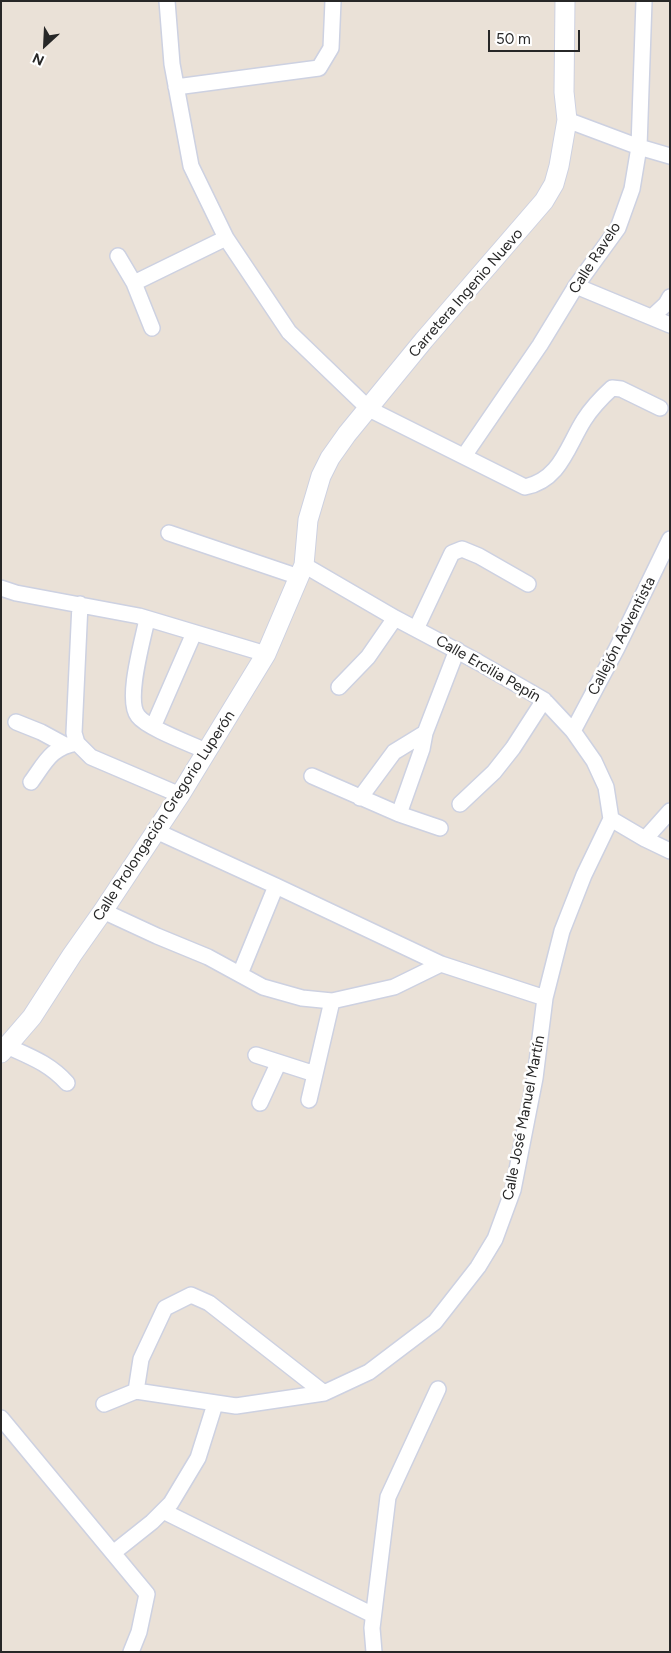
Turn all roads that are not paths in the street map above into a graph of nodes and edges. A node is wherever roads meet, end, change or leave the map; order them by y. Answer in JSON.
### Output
{"nodes":[{"id":1,"x":167,"y":1,"type":"edge"},
{"id":2,"x":333,"y":1,"type":"edge"},
{"id":3,"x":565,"y":1,"type":"edge"},
{"id":4,"x":644,"y":1,"type":"edge"},
{"id":5,"x":176,"y":87,"type":"junction"},
{"id":6,"x":567,"y":120,"type":"junction"},
{"id":7,"x":639,"y":147,"type":"junction"},
{"id":8,"x":670,"y":156,"type":"edge"},
{"id":9,"x":226,"y":238,"type":"junction"},
{"id":10,"x":118,"y":256,"type":"dead end"},
{"id":11,"x":134,"y":283,"type":"junction"},
{"id":12,"x":576,"y":286,"type":"junction"},
{"id":13,"x":670,"y":297,"type":"edge"},
{"id":14,"x":652,"y":317,"type":"junction"},
{"id":15,"x":670,"y":325,"type":"edge"},
{"id":16,"x":152,"y":328,"type":"dead end"},
{"id":17,"x":660,"y":408,"type":"dead end"},
{"id":18,"x":369,"y":409,"type":"junction"},
{"id":19,"x":464,"y":456,"type":"junction"},
{"id":20,"x":169,"y":533,"type":"dead end"},
{"id":21,"x":670,"y":540,"type":"edge"},
{"id":22,"x":302,"y":570,"type":"junction"},
{"id":23,"x":528,"y":584,"type":"dead end"},
{"id":24,"x":1,"y":588,"type":"edge"},
{"id":25,"x":80,"y":604,"type":"junction"},
{"id":26,"x":395,"y":618,"type":"junction"},
{"id":27,"x":147,"y":619,"type":"junction"},
{"id":28,"x":416,"y":628,"type":"junction"},
{"id":29,"x":194,"y":633,"type":"junction"},
{"id":30,"x":457,"y":650,"type":"junction"},
{"id":31,"x":266,"y":654,"type":"junction"},
{"id":32,"x":339,"y":687,"type":"dead end"},
{"id":33,"x":544,"y":700,"type":"junction"},
{"id":34,"x":16,"y":722,"type":"dead end"},
{"id":35,"x":153,"y":727,"type":"junction"},
{"id":36,"x":574,"y":731,"type":"junction"},
{"id":37,"x":425,"y":733,"type":"junction"},
{"id":38,"x":71,"y":744,"type":"junction"},
{"id":39,"x":206,"y":751,"type":"junction"},
{"id":40,"x":312,"y":776,"type":"dead end"},
{"id":41,"x":31,"y":782,"type":"dead end"},
{"id":42,"x":180,"y":795,"type":"junction"},
{"id":43,"x":360,"y":798,"type":"junction"},
{"id":44,"x":460,"y":804,"type":"dead end"},
{"id":45,"x":670,"y":811,"type":"edge"},
{"id":46,"x":399,"y":814,"type":"junction"},
{"id":47,"x":611,"y":819,"type":"junction"},
{"id":48,"x":440,"y":828,"type":"dead end"},
{"id":49,"x":156,"y":832,"type":"junction"},
{"id":50,"x":645,"y":839,"type":"junction"},
{"id":51,"x":670,"y":851,"type":"edge"},
{"id":52,"x":276,"y":886,"type":"junction"},
{"id":53,"x":103,"y":911,"type":"junction"},
{"id":54,"x":441,"y":964,"type":"junction"},
{"id":55,"x":240,"y":974,"type":"junction"},
{"id":56,"x":546,"y":998,"type":"junction"},
{"id":57,"x":332,"y":1001,"type":"junction"},
{"id":58,"x":5,"y":1050,"type":"edge"},
{"id":59,"x":256,"y":1055,"type":"dead end"},
{"id":60,"x":278,"y":1064,"type":"junction"},
{"id":61,"x":315,"y":1074,"type":"junction"},
{"id":62,"x":67,"y":1083,"type":"dead end"},
{"id":63,"x":308,"y":1100,"type":"dead end"},
{"id":64,"x":260,"y":1103,"type":"dead end"},
{"id":65,"x":438,"y":1388,"type":"dead end"},
{"id":66,"x":136,"y":1391,"type":"junction"},
{"id":67,"x":324,"y":1393,"type":"junction"},
{"id":68,"x":104,"y":1404,"type":"dead end"},
{"id":69,"x":214,"y":1404,"type":"junction"},
{"id":70,"x":1,"y":1418,"type":"edge"},
{"id":71,"x":163,"y":1511,"type":"junction"},
{"id":72,"x":113,"y":1552,"type":"junction"},
{"id":73,"x":373,"y":1615,"type":"junction"},
{"id":74,"x":131,"y":1652,"type":"edge"},
{"id":75,"x":374,"y":1652,"type":"edge"}],
"edges":[{"from":1,"to":5,"type":"street"},
{"from":2,"to":5,"type":"street"},
{"from":3,"to":6,"type":"street","name":"Carretera Ingenio Nuevo"},
{"from":4,"to":7,"type":"street","name":"Calle Ravelo"},
{"from":5,"to":9,"type":"street"},
{"from":6,"to":7,"type":"street"},
{"from":6,"to":18,"type":"street","name":"Carretera Ingenio Nuevo"},
{"from":7,"to":8,"type":"street"},
{"from":7,"to":12,"type":"street","name":"Calle Ravelo"},
{"from":9,"to":11,"type":"street"},
{"from":9,"to":18,"type":"street"},
{"from":10,"to":11,"type":"street"},
{"from":11,"to":16,"type":"street"},
{"from":12,"to":14,"type":"street"},
{"from":12,"to":19,"type":"street","name":"Calle Ravelo"},
{"from":13,"to":14,"type":"street"},
{"from":14,"to":15,"type":"street"},
{"from":17,"to":19,"type":"street"},
{"from":18,"to":19,"type":"street"},
{"from":18,"to":22,"type":"street","name":"Carretera Ingenio Nuevo"},
{"from":20,"to":22,"type":"street","name":"Calle Ercilia Pepín"},
{"from":21,"to":36,"type":"street","name":"Callejón Adventista"},
{"from":22,"to":26,"type":"street","name":"Calle Ercilia Pepín"},
{"from":22,"to":31,"type":"street","name":"Calle Prolongación Gregorio Luperón"},
{"from":23,"to":28,"type":"street"},
{"from":24,"to":25,"type":"street"},
{"from":25,"to":27,"type":"street"},
{"from":25,"to":38,"type":"street"},
{"from":26,"to":28,"type":"street","name":"Calle Ercilia Pepín"},
{"from":26,"to":32,"type":"street"},
{"from":27,"to":29,"type":"street"},
{"from":27,"to":35,"type":"street"},
{"from":28,"to":30,"type":"street","name":"Calle Ercilia Pepín"},
{"from":29,"to":31,"type":"street"},
{"from":29,"to":35,"type":"street"},
{"from":30,"to":33,"type":"street","name":"Calle Ercilia Pepín"},
{"from":30,"to":37,"type":"street"},
{"from":31,"to":39,"type":"street","name":"Calle Prolongación Gregorio Luperón"},
{"from":33,"to":36,"type":"street","name":"Calle Ercilia Pepín"},
{"from":33,"to":44,"type":"street"},
{"from":34,"to":38,"type":"street"},
{"from":35,"to":39,"type":"street"},
{"from":36,"to":47,"type":"street","name":"Calle Ercilia Pepín"},
{"from":37,"to":43,"type":"street"},
{"from":37,"to":46,"type":"street"},
{"from":38,"to":41,"type":"street"},
{"from":38,"to":42,"type":"street"},
{"from":39,"to":42,"type":"street","name":"Calle Prolongación Gregorio Luperón"},
{"from":40,"to":43,"type":"street"},
{"from":42,"to":49,"type":"street","name":"Calle Prolongación Gregorio Luperón"},
{"from":43,"to":46,"type":"street"},
{"from":45,"to":50,"type":"street"},
{"from":46,"to":48,"type":"street"},
{"from":47,"to":50,"type":"street"},
{"from":47,"to":56,"type":"street","name":"Calle José Manuel Martín"},
{"from":49,"to":52,"type":"street"},
{"from":49,"to":53,"type":"street","name":"Calle Prolongación Gregorio Luperón"},
{"from":50,"to":51,"type":"street"},
{"from":52,"to":54,"type":"street"},
{"from":52,"to":55,"type":"street"},
{"from":53,"to":55,"type":"street"},
{"from":53,"to":58,"type":"street","name":"Calle Prolongación Gregorio Luperón"},
{"from":54,"to":56,"type":"street"},
{"from":54,"to":57,"type":"street"},
{"from":55,"to":57,"type":"street"},
{"from":56,"to":67,"type":"street","name":"Calle José Manuel Martín"},
{"from":57,"to":61,"type":"street"},
{"from":58,"to":62,"type":"street"},
{"from":59,"to":60,"type":"street"},
{"from":60,"to":61,"type":"street"},
{"from":60,"to":64,"type":"street"},
{"from":61,"to":63,"type":"street"},
{"from":65,"to":73,"type":"street"},
{"from":66,"to":67,"type":"street"},
{"from":66,"to":68,"type":"street"},
{"from":66,"to":69,"type":"street","name":"Calle José Manuel Martín"},
{"from":67,"to":69,"type":"street","name":"Calle José Manuel Martín"},
{"from":69,"to":71,"type":"street"},
{"from":70,"to":72,"type":"street"},
{"from":71,"to":72,"type":"street"},
{"from":71,"to":73,"type":"street"},
{"from":72,"to":74,"type":"street"},
{"from":73,"to":75,"type":"street"}]}
